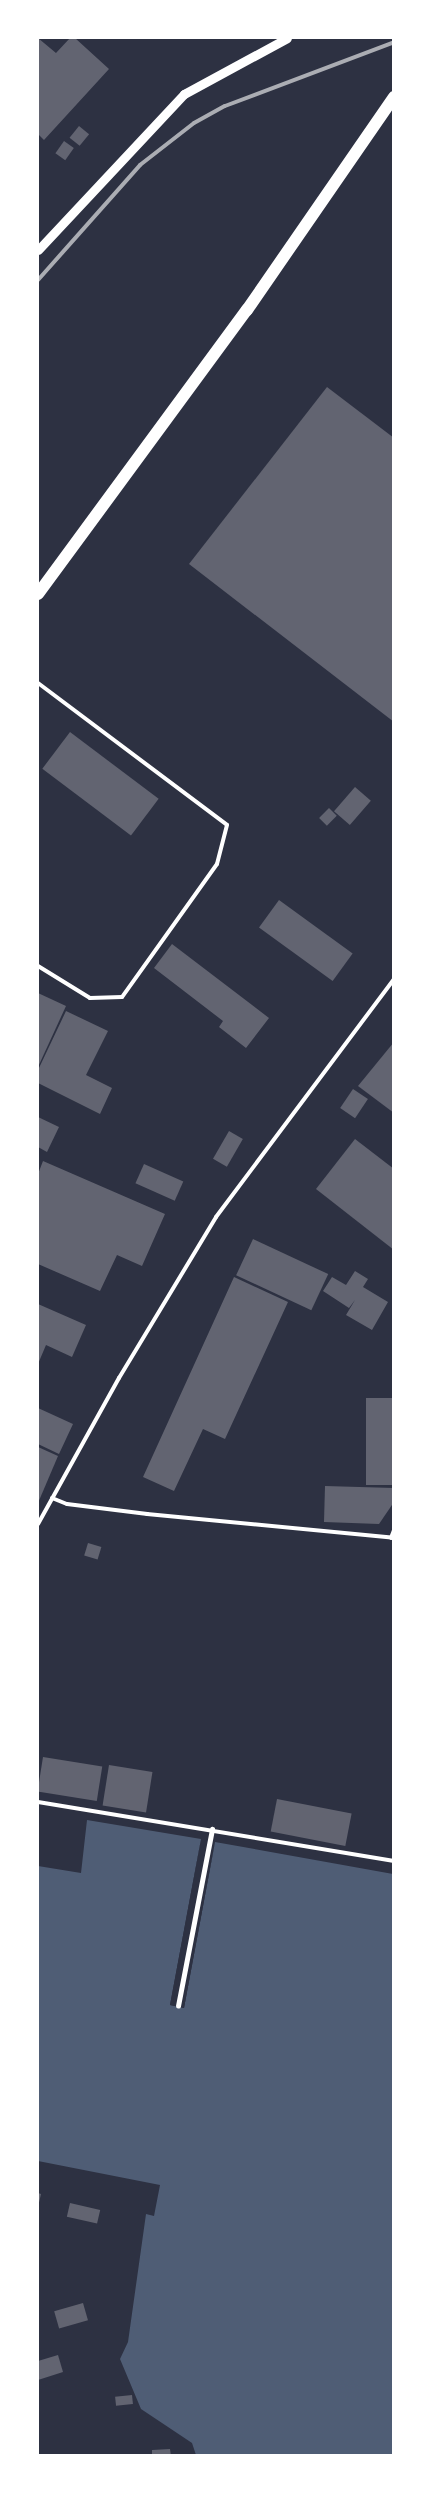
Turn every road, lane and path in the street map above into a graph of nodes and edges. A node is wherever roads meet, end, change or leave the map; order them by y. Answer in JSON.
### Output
{"nodes":[{"id":1,"x":287,"y":38,"type":"edge"},
{"id":2,"x":394,"y":97,"type":"edge"},
{"id":3,"x":38,"y":250,"type":"edge"},
{"id":4,"x":38,"y":594,"type":"edge"},
{"id":5,"x":38,"y":683,"type":"edge"},
{"id":6,"x":38,"y":966,"type":"edge"},
{"id":7,"x":394,"y":979,"type":"edge"},
{"id":8,"x":52,"y":1498,"type":"junction"},
{"id":9,"x":38,"y":1524,"type":"edge"},
{"id":10,"x":394,"y":1530,"type":"edge"},
{"id":11,"x":392,"y":1538,"type":"edge"},
{"id":12,"x":38,"y":1802,"type":"edge"},
{"id":13,"x":212,"y":1829,"type":"junction"},
{"id":14,"x":394,"y":1861,"type":"edge"},
{"id":15,"x":178,"y":2006,"type":"dead end"}],
"edges":[{"from":1,"to":3,"type":"street"},
{"from":2,"to":4,"type":"main road"},
{"from":5,"to":6,"type":"lane"},
{"from":7,"to":8,"type":"lane"},
{"from":8,"to":9,"type":"lane"},
{"from":8,"to":11,"type":"lane"},
{"from":10,"to":11,"type":"lane"},
{"from":12,"to":13,"type":"lane"},
{"from":13,"to":14,"type":"lane"},
{"from":13,"to":15,"type":"street"}]}
